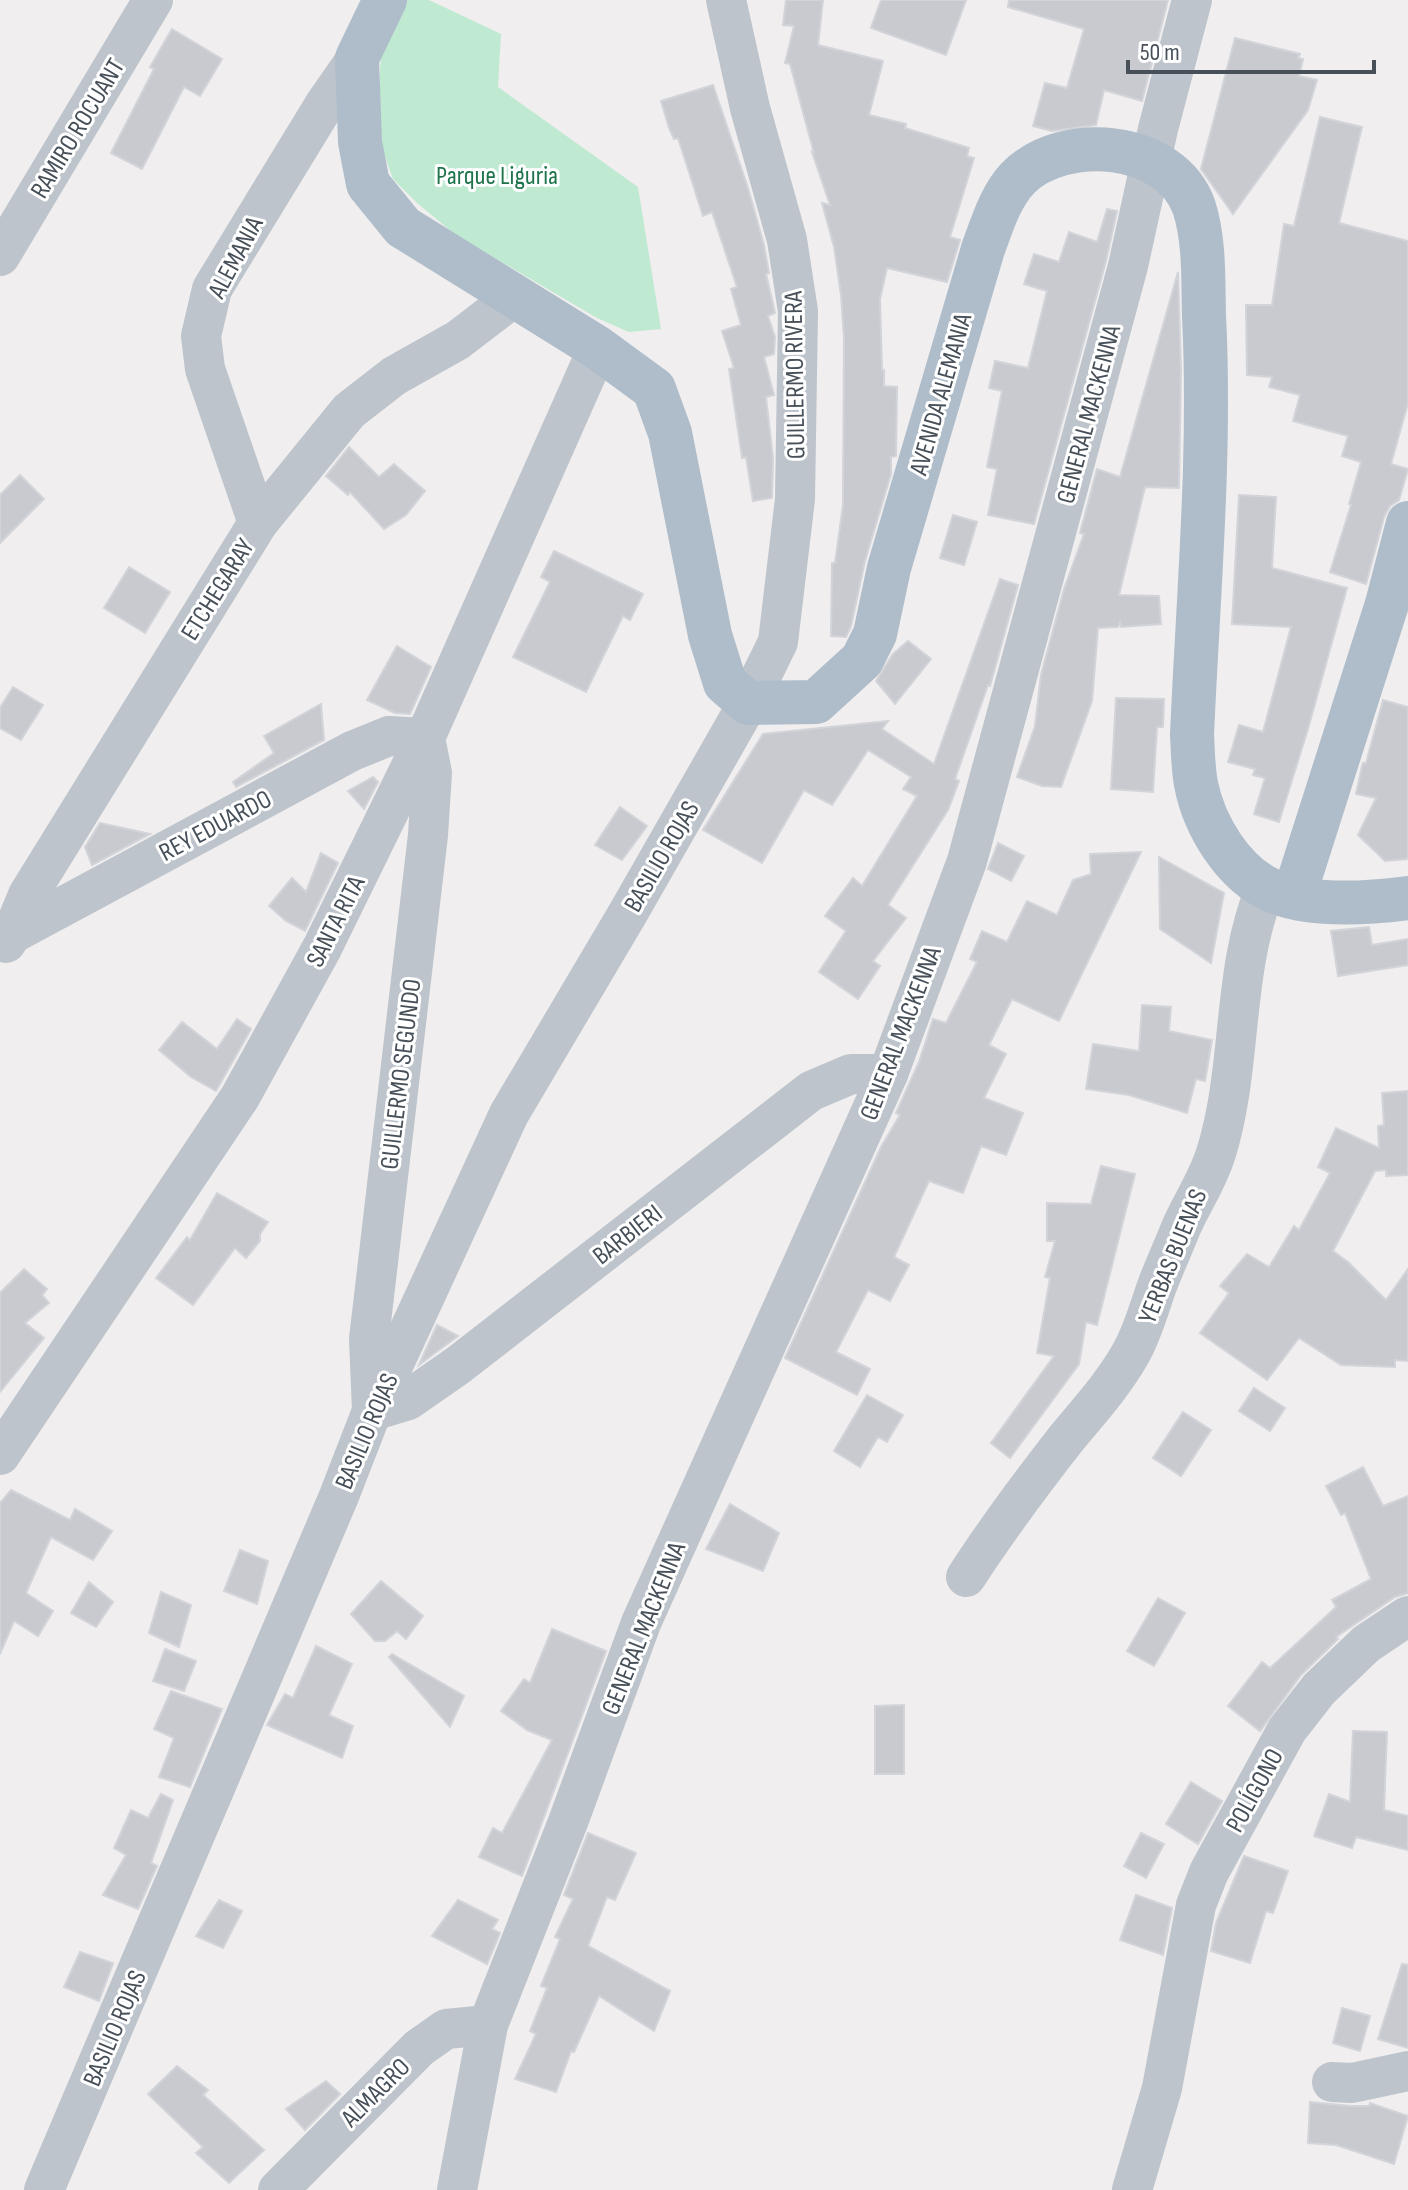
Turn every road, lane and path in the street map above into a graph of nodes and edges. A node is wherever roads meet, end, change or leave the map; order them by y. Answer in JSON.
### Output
{"nodes":[{"id":1,"x":153,"y":0,"type":"edge"},
{"id":2,"x":385,"y":0,"type":"edge"},
{"id":3,"x":726,"y":0,"type":"edge"},
{"id":4,"x":1192,"y":0,"type":"edge"},
{"id":5,"x":357,"y":58,"type":"junction"},
{"id":6,"x":1151,"y":160,"type":"junction"},
{"id":7,"x":0,"y":256,"type":"edge"},
{"id":8,"x":514,"y":297,"type":"junction"},
{"id":9,"x":598,"y":348,"type":"junction"},
{"id":10,"x":258,"y":523,"type":"junction"},
{"id":11,"x":1408,"y":523,"type":"edge"},
{"id":12,"x":748,"y":703,"type":"junction"},
{"id":13,"x":425,"y":738,"type":"junction"},
{"id":14,"x":1280,"y":892,"type":"junction"},
{"id":15,"x":1408,"y":898,"type":"edge"},
{"id":16,"x":6,"y":943,"type":"edge"},
{"id":17,"x":888,"y":1074,"type":"junction"},
{"id":18,"x":372,"y":1411,"type":"junction"},
{"id":19,"x":0,"y":1455,"type":"edge"},
{"id":20,"x":966,"y":1577,"type":"dead end"},
{"id":21,"x":1408,"y":1616,"type":"edge"},
{"id":22,"x":488,"y":2025,"type":"junction"},
{"id":23,"x":1408,"y":2071,"type":"edge"},
{"id":24,"x":1332,"y":2082,"type":"dead end"},
{"id":25,"x":44,"y":2190,"type":"edge"},
{"id":26,"x":278,"y":2190,"type":"edge"},
{"id":27,"x":457,"y":2190,"type":"edge"},
{"id":28,"x":1132,"y":2190,"type":"edge"}],
"edges":[{"from":1,"to":7,"type":"street","name":"RAMIRO ROCUANT"},
{"from":2,"to":5,"type":"main road"},
{"from":3,"to":12,"type":"street","name":"GUILLERMO RIVERA"},
{"from":4,"to":6,"type":"street","name":"GENERAL MACKENNA"},
{"from":5,"to":8,"type":"main road"},
{"from":5,"to":10,"type":"street","name":"ALEMANIA"},
{"from":6,"to":12,"type":"main road","name":"AVENIDA ALEMANIA"},
{"from":6,"to":14,"type":"main road","name":"AVENIDA ALEMANIA"},
{"from":6,"to":17,"type":"street","name":"GENERAL MACKENNA"},
{"from":8,"to":9,"type":"main road"},
{"from":8,"to":10,"type":"street","name":"ETCHEGARAY"},
{"from":9,"to":12,"type":"main road"},
{"from":9,"to":13,"type":"street","name":"SANTA RITA"},
{"from":10,"to":16,"type":"street","name":"ETCHEGARAY"},
{"from":11,"to":14,"type":"main road","name":"YERBAS BUENAS"},
{"from":12,"to":18,"type":"street","name":"BASILIO ROJAS"},
{"from":13,"to":16,"type":"street","name":"REY EDUARDO"},
{"from":13,"to":18,"type":"street","name":"GUILLERMO SEGUNDO"},
{"from":13,"to":19,"type":"street","name":"SANTA RITA"},
{"from":14,"to":15,"type":"main road"},
{"from":14,"to":20,"type":"street","name":"YERBAS BUENAS"},
{"from":17,"to":18,"type":"street","name":"BARBIERI"},
{"from":17,"to":22,"type":"street","name":"GENERAL MACKENNA"},
{"from":18,"to":25,"type":"street","name":"BASILIO ROJAS"},
{"from":21,"to":28,"type":"street","name":"POLÍGONO"},
{"from":22,"to":26,"type":"street","name":"ALMAGRO"},
{"from":22,"to":27,"type":"street","name":"GENERAL MACKENNA"},
{"from":23,"to":24,"type":"street"}]}
